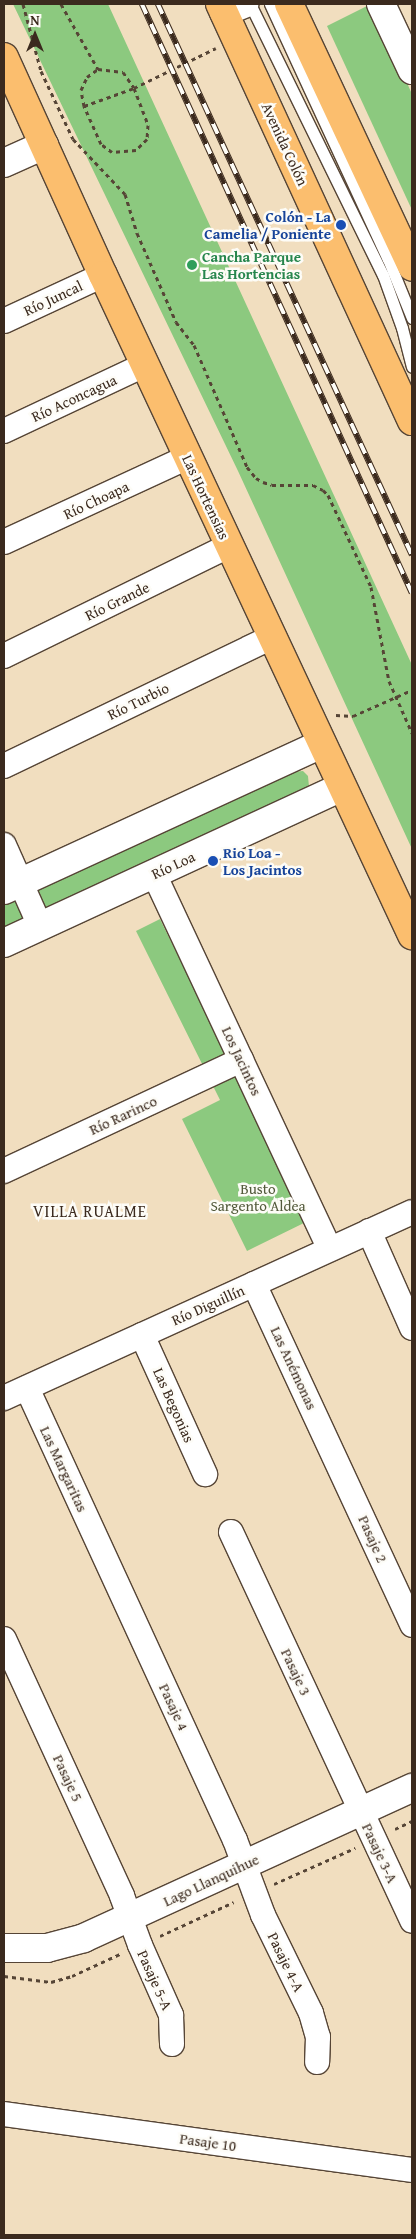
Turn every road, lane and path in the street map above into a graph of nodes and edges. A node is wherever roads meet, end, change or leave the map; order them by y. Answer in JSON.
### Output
{"nodes":[{"id":1,"x":22,"y":4,"type":"edge"},
{"id":2,"x":61,"y":4,"type":"edge"},
{"id":3,"x":250,"y":4,"type":"edge"},
{"id":4,"x":270,"y":4,"type":"edge"},
{"id":5,"x":289,"y":4,"type":"edge"},
{"id":6,"x":381,"y":4,"type":"edge"},
{"id":7,"x":230,"y":7,"type":"edge"},
{"id":8,"x":236,"y":37,"type":"junction"},
{"id":9,"x":4,"y":57,"type":"edge"},
{"id":10,"x":98,"y":70,"type":"junction"},
{"id":11,"x":412,"y":70,"type":"edge"},
{"id":12,"x":134,"y":88,"type":"junction"},
{"id":13,"x":84,"y":106,"type":"junction"},
{"id":14,"x":44,"y":145,"type":"junction"},
{"id":15,"x":4,"y":163,"type":"edge"},
{"id":16,"x":412,"y":267,"type":"edge"},
{"id":17,"x":102,"y":275,"type":"junction"},
{"id":18,"x":412,"y":318,"type":"edge"},
{"id":19,"x":4,"y":321,"type":"edge"},
{"id":20,"x":144,"y":365,"type":"junction"},
{"id":21,"x":412,"y":368,"type":"edge"},
{"id":22,"x":412,"y":421,"type":"edge"},
{"id":23,"x":4,"y":431,"type":"edge"},
{"id":24,"x":188,"y":458,"type":"junction"},
{"id":25,"x":4,"y":542,"type":"edge"},
{"id":26,"x":230,"y":546,"type":"junction"},
{"id":27,"x":272,"y":637,"type":"junction"},
{"id":28,"x":4,"y":656,"type":"edge"},
{"id":29,"x":412,"y":690,"type":"edge"},
{"id":30,"x":396,"y":698,"type":"junction"},
{"id":31,"x":310,"y":718,"type":"junction"},
{"id":32,"x":412,"y":733,"type":"edge"},
{"id":33,"x":322,"y":744,"type":"junction"},
{"id":34,"x":4,"y":766,"type":"edge"},
{"id":35,"x":342,"y":787,"type":"junction"},
{"id":36,"x":4,"y":845,"type":"edge"},
{"id":37,"x":154,"y":874,"type":"junction"},
{"id":38,"x":12,"y":886,"type":"edge"},
{"id":39,"x":40,"y":926,"type":"junction"},
{"id":40,"x":412,"y":935,"type":"edge"},
{"id":41,"x":4,"y":943,"type":"edge"},
{"id":42,"x":241,"y":1060,"type":"junction"},
{"id":43,"x":4,"y":1171,"type":"edge"},
{"id":44,"x":412,"y":1212,"type":"edge"},
{"id":45,"x":369,"y":1231,"type":"junction"},
{"id":46,"x":330,"y":1249,"type":"junction"},
{"id":47,"x":254,"y":1284,"type":"junction"},
{"id":48,"x":412,"y":1328,"type":"edge"},
{"id":49,"x":142,"y":1335,"type":"junction"},
{"id":50,"x":27,"y":1388,"type":"junction"},
{"id":51,"x":4,"y":1398,"type":"edge"},
{"id":52,"x":334,"y":1452,"type":"joint"},
{"id":53,"x":205,"y":1474,"type":"dead end"},
{"id":54,"x":231,"y":1532,"type":"dead end"},
{"id":55,"x":101,"y":1550,"type":"joint"},
{"id":56,"x":412,"y":1625,"type":"edge"},
{"id":57,"x":4,"y":1639,"type":"edge"},
{"id":58,"x":412,"y":1788,"type":"edge"},
{"id":59,"x":361,"y":1812,"type":"junction"},
{"id":60,"x":412,"y":1822,"type":"edge"},
{"id":61,"x":374,"y":1839,"type":"junction"},
{"id":62,"x":244,"y":1865,"type":"junction"},
{"id":63,"x":255,"y":1893,"type":"junction"},
{"id":64,"x":130,"y":1917,"type":"junction"},
{"id":65,"x":412,"y":1921,"type":"edge"},
{"id":66,"x":140,"y":1945,"type":"junction"},
{"id":67,"x":4,"y":1948,"type":"edge"},
{"id":68,"x":4,"y":1976,"type":"edge"},
{"id":69,"x":172,"y":2044,"type":"dead end"},
{"id":70,"x":317,"y":2062,"type":"dead end"},
{"id":71,"x":4,"y":2114,"type":"edge"},
{"id":72,"x":412,"y":2170,"type":"edge"}],
"edges":[{"from":1,"to":30,"type":"path"},
{"from":2,"to":10,"type":"path"},
{"from":3,"to":21,"type":"lane"},
{"from":4,"to":18,"type":"lane"},
{"from":5,"to":16,"type":"main road"},
{"from":6,"to":11,"type":"street"},
{"from":7,"to":8,"type":"main road","name":"Avenida Colón"},
{"from":8,"to":12,"type":"path"},
{"from":8,"to":22,"type":"main road","name":"Avenida Colón"},
{"from":9,"to":14,"type":"main road","name":"Las Hortensias"},
{"from":10,"to":12,"type":"path"},
{"from":10,"to":13,"type":"path"},
{"from":12,"to":13,"type":"path"},
{"from":12,"to":13,"type":"path"},
{"from":14,"to":15,"type":"street"},
{"from":14,"to":17,"type":"main road","name":"Las Hortensias"},
{"from":17,"to":19,"type":"street","name":"Río Juncal"},
{"from":17,"to":20,"type":"main road","name":"Las Hortensias"},
{"from":20,"to":23,"type":"street","name":"Río Aconcagua"},
{"from":20,"to":24,"type":"main road","name":"Las Hortensias"},
{"from":24,"to":25,"type":"street","name":"Río Choapa"},
{"from":24,"to":26,"type":"main road","name":"Las Hortensias"},
{"from":26,"to":27,"type":"main road","name":"Las Hortensias"},
{"from":26,"to":28,"type":"street","name":"Río Grande"},
{"from":27,"to":31,"type":"main road","name":"Las Hortensias"},
{"from":27,"to":34,"type":"street","name":"Río Turbio"},
{"from":29,"to":30,"type":"path"},
{"from":30,"to":31,"type":"path"},
{"from":30,"to":32,"type":"path"},
{"from":31,"to":33,"type":"main road","name":"Las Hortensias"},
{"from":33,"to":35,"type":"main road","name":"Las Hortensias"},
{"from":33,"to":38,"type":"street"},
{"from":35,"to":37,"type":"street","name":"Río Loa"},
{"from":35,"to":40,"type":"main road","name":"Las Hortensias"},
{"from":36,"to":38,"type":"street"},
{"from":37,"to":39,"type":"street","name":"Río Loa"},
{"from":37,"to":42,"type":"street","name":"Los Jacintos"},
{"from":38,"to":39,"type":"street"},
{"from":39,"to":41,"type":"street","name":"Río Loa"},
{"from":42,"to":43,"type":"street","name":"Río Rarinco"},
{"from":42,"to":46,"type":"street","name":"Los Jacintos"},
{"from":44,"to":45,"type":"street","name":"Río Diguillín"},
{"from":45,"to":46,"type":"street","name":"Río Diguillín"},
{"from":45,"to":48,"type":"street"},
{"from":46,"to":47,"type":"street","name":"Río Diguillín"},
{"from":47,"to":49,"type":"street","name":"Río Diguillín"},
{"from":47,"to":52,"type":"street","name":"Las Anémonas"},
{"from":49,"to":50,"type":"street","name":"Río Diguillín"},
{"from":49,"to":53,"type":"street","name":"Las Begonias"},
{"from":50,"to":51,"type":"street","name":"Río Diguillín"},
{"from":50,"to":55,"type":"street","name":"Las Margaritas"},
{"from":52,"to":56,"type":"street","name":"Pasaje 2"},
{"from":54,"to":59,"type":"street","name":"Pasaje 3"},
{"from":55,"to":62,"type":"street","name":"Pasaje 4"},
{"from":57,"to":64,"type":"street","name":"Pasaje 5"},
{"from":58,"to":59,"type":"street","name":"Lago Llanquihue"},
{"from":59,"to":61,"type":"street","name":"Pasaje 3-A"},
{"from":59,"to":62,"type":"street","name":"Lago Llanquihue"},
{"from":60,"to":61,"type":"path"},
{"from":61,"to":63,"type":"path"},
{"from":61,"to":65,"type":"street","name":"Pasaje 3-A"},
{"from":62,"to":63,"type":"street","name":"Pasaje 4-A"},
{"from":62,"to":64,"type":"street","name":"Lago Llanquihue"},
{"from":63,"to":66,"type":"path"},
{"from":63,"to":70,"type":"street","name":"Pasaje 4-A"},
{"from":64,"to":66,"type":"street","name":"Pasaje 5-A"},
{"from":64,"to":67,"type":"street","name":"Lago Llanquihue"},
{"from":66,"to":68,"type":"path"},
{"from":66,"to":69,"type":"street","name":"Pasaje 5-A"},
{"from":71,"to":72,"type":"street","name":"Pasaje 10"}]}
